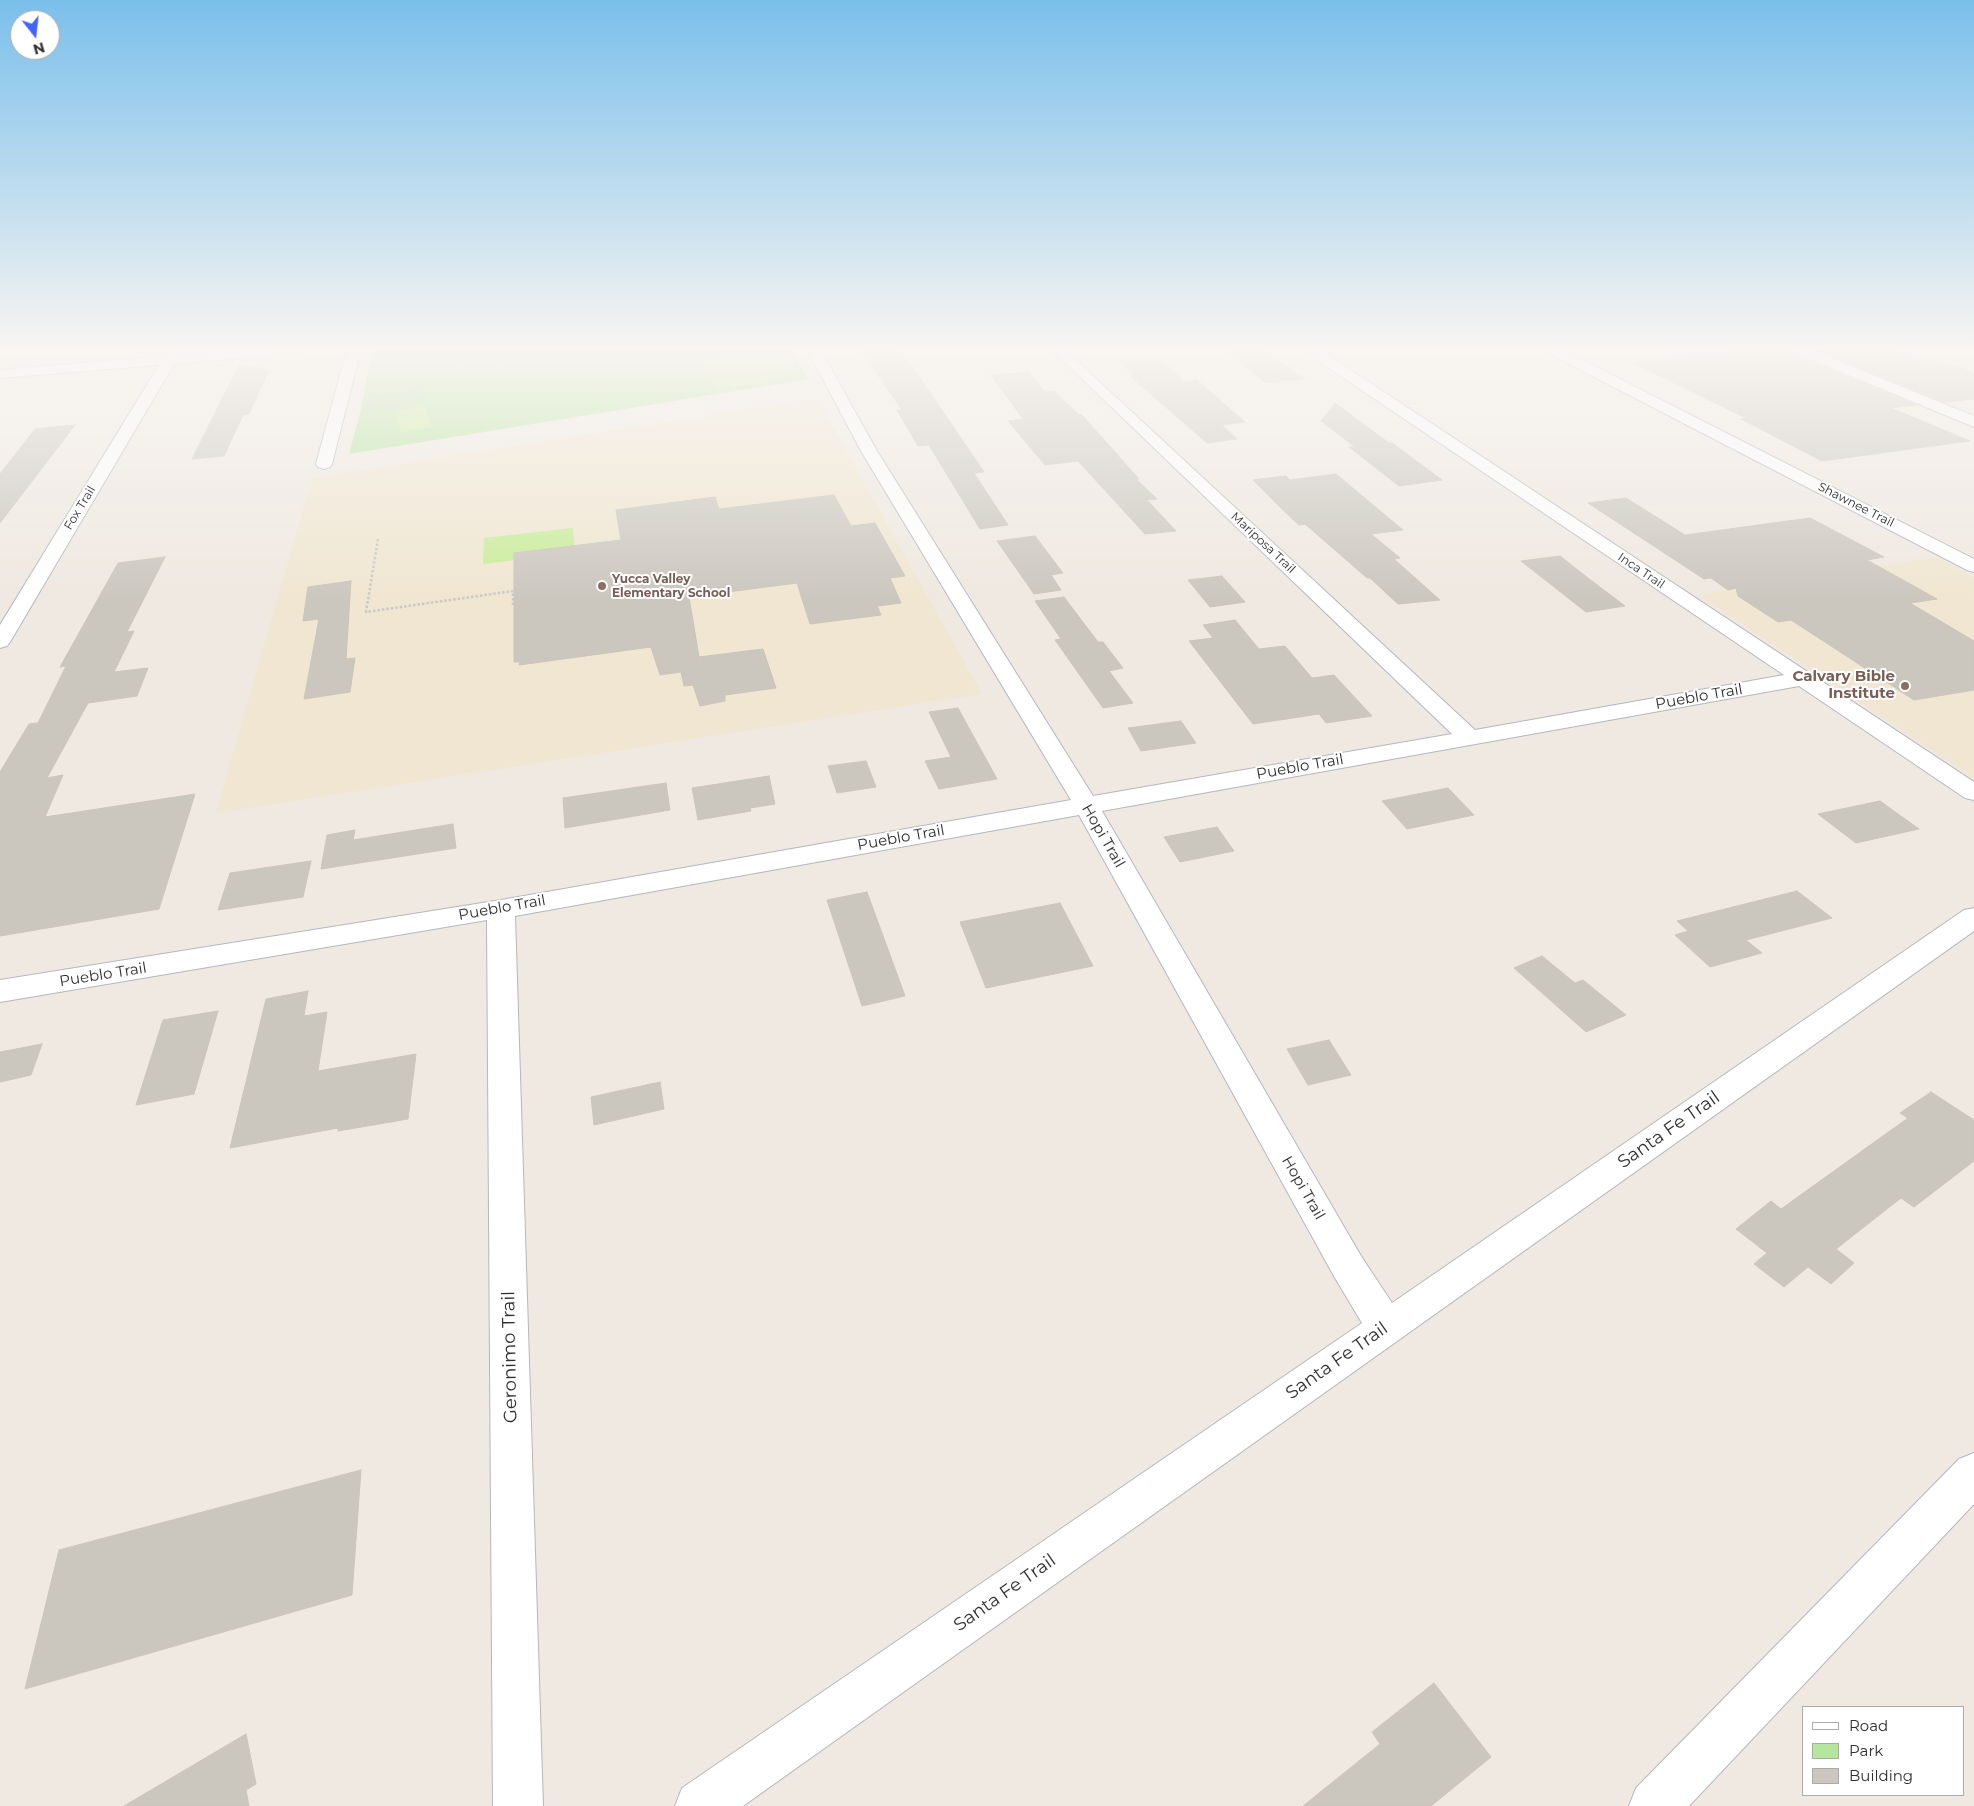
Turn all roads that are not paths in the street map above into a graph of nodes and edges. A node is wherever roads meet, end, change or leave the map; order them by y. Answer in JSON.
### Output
{"nodes":[{"id":1,"x":125,"y":433,"type":"edge"},
{"id":2,"x":331,"y":433,"type":"edge"},
{"id":3,"x":860,"y":433,"type":"edge"},
{"id":4,"x":1147,"y":433,"type":"edge"},
{"id":5,"x":1437,"y":433,"type":"edge"},
{"id":6,"x":1716,"y":433,"type":"edge"},
{"id":7,"x":324,"y":464,"type":"dead end"},
{"id":8,"x":1974,"y":566,"type":"edge"},
{"id":9,"x":0,"y":642,"type":"edge"},
{"id":10,"x":1801,"y":679,"type":"junction"},
{"id":11,"x":1468,"y":738,"type":"junction"},
{"id":12,"x":1974,"y":793,"type":"edge"},
{"id":13,"x":1086,"y":805,"type":"junction"},
{"id":14,"x":501,"y":909,"type":"junction"},
{"id":15,"x":1974,"y":917,"type":"edge"},
{"id":16,"x":0,"y":992,"type":"edge"},
{"id":17,"x":1386,"y":1327,"type":"junction"},
{"id":18,"x":1974,"y":1474,"type":"edge"},
{"id":19,"x":518,"y":1806,"type":"edge"},
{"id":20,"x":700,"y":1806,"type":"edge"},
{"id":21,"x":1654,"y":1806,"type":"edge"}],
"edges":[{"from":1,"to":9,"type":"street","name":"Fox Trail"},
{"from":2,"to":7,"type":"street"},
{"from":3,"to":13,"type":"street","name":"Hopi Trail"},
{"from":4,"to":11,"type":"street","name":"Mariposa Trail"},
{"from":5,"to":10,"type":"street","name":"Inca Trail"},
{"from":6,"to":8,"type":"street","name":"Shawnee Trail"},
{"from":10,"to":11,"type":"street","name":"Pueblo Trail"},
{"from":10,"to":12,"type":"street","name":"Inca Trail"},
{"from":11,"to":13,"type":"street","name":"Pueblo Trail"},
{"from":13,"to":14,"type":"street","name":"Pueblo Trail"},
{"from":13,"to":17,"type":"street","name":"Hopi Trail"},
{"from":14,"to":16,"type":"street","name":"Pueblo Trail"},
{"from":14,"to":19,"type":"street","name":"Geronimo Trail"},
{"from":15,"to":17,"type":"street","name":"Santa Fe Trail"},
{"from":17,"to":20,"type":"street","name":"Santa Fe Trail"},
{"from":18,"to":21,"type":"street"}]}
